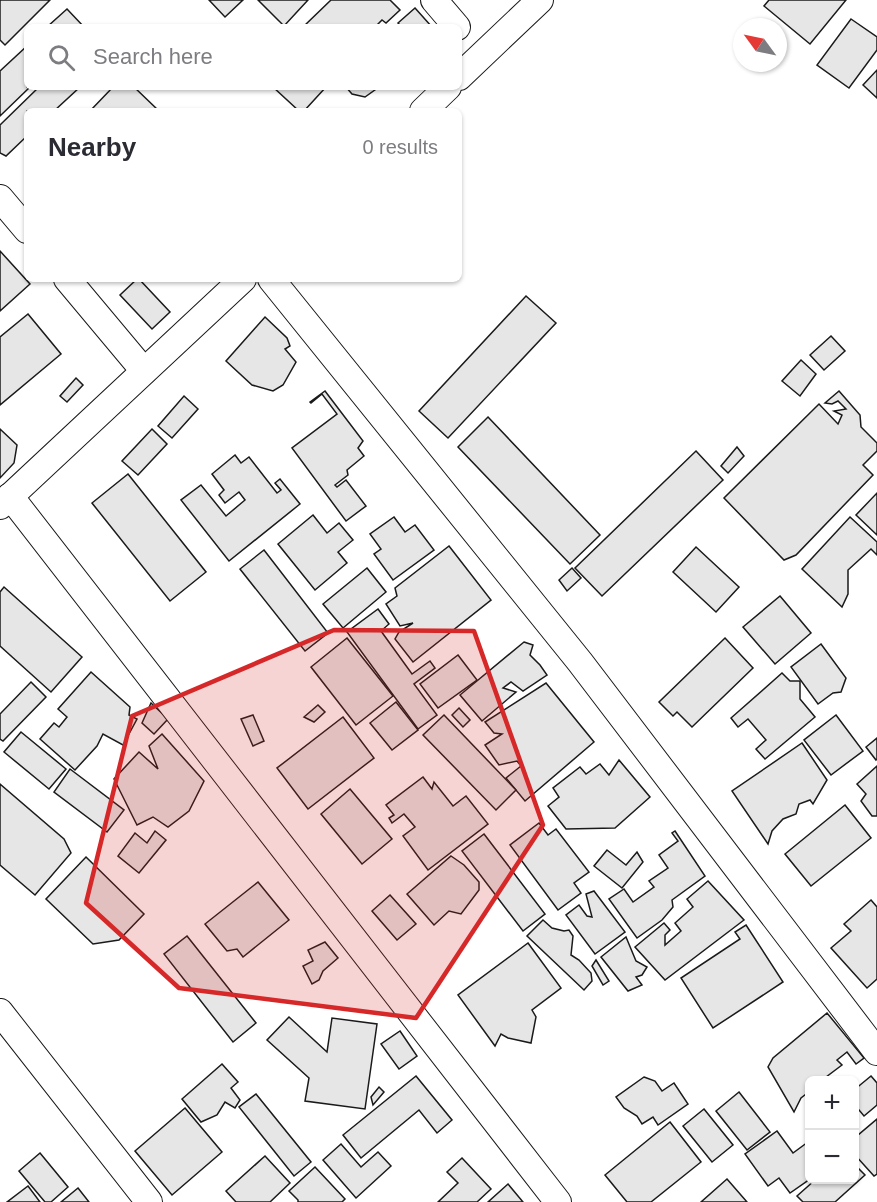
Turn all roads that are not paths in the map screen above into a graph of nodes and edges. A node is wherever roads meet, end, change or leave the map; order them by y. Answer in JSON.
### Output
{"nodes":[{"id":1,"x":434,"y":0,"type":"edge"},
{"id":2,"x":540,"y":0,"type":"edge"},
{"id":3,"x":455,"y":24,"type":"edge"},
{"id":4,"x":462,"y":33,"type":"edge"},
{"id":5,"x":482,"y":56,"type":"junction"},
{"id":6,"x":462,"y":74,"type":"edge"},
{"id":7,"x":445,"y":90,"type":"edge"},
{"id":8,"x":426,"y":108,"type":"edge"},
{"id":9,"x":0,"y":198,"type":"edge"},
{"id":10,"x":24,"y":226,"type":"edge"},
{"id":11,"x":70,"y":282,"type":"edge"},
{"id":12,"x":240,"y":282,"type":"edge"},
{"id":13,"x":273,"y":282,"type":"edge"},
{"id":14,"x":144,"y":371,"type":"junction"},
{"id":15,"x":5,"y":501,"type":"edge"},
{"id":16,"x":0,"y":1012,"type":"edge"},
{"id":17,"x":877,"y":1052,"type":"edge"},
{"id":18,"x":149,"y":1202,"type":"edge"},
{"id":19,"x":558,"y":1202,"type":"edge"}],
"edges":[{"from":1,"to":3,"type":"street"},
{"from":2,"to":5,"type":"street"},
{"from":4,"to":5,"type":"street"},
{"from":5,"to":6,"type":"street"},
{"from":7,"to":8,"type":"street"},
{"from":9,"to":10,"type":"street"},
{"from":11,"to":14,"type":"street"},
{"from":12,"to":14,"type":"street"},
{"from":13,"to":17,"type":"street"},
{"from":14,"to":15,"type":"street"},
{"from":15,"to":19,"type":"street"},
{"from":16,"to":18,"type":"street"}]}
